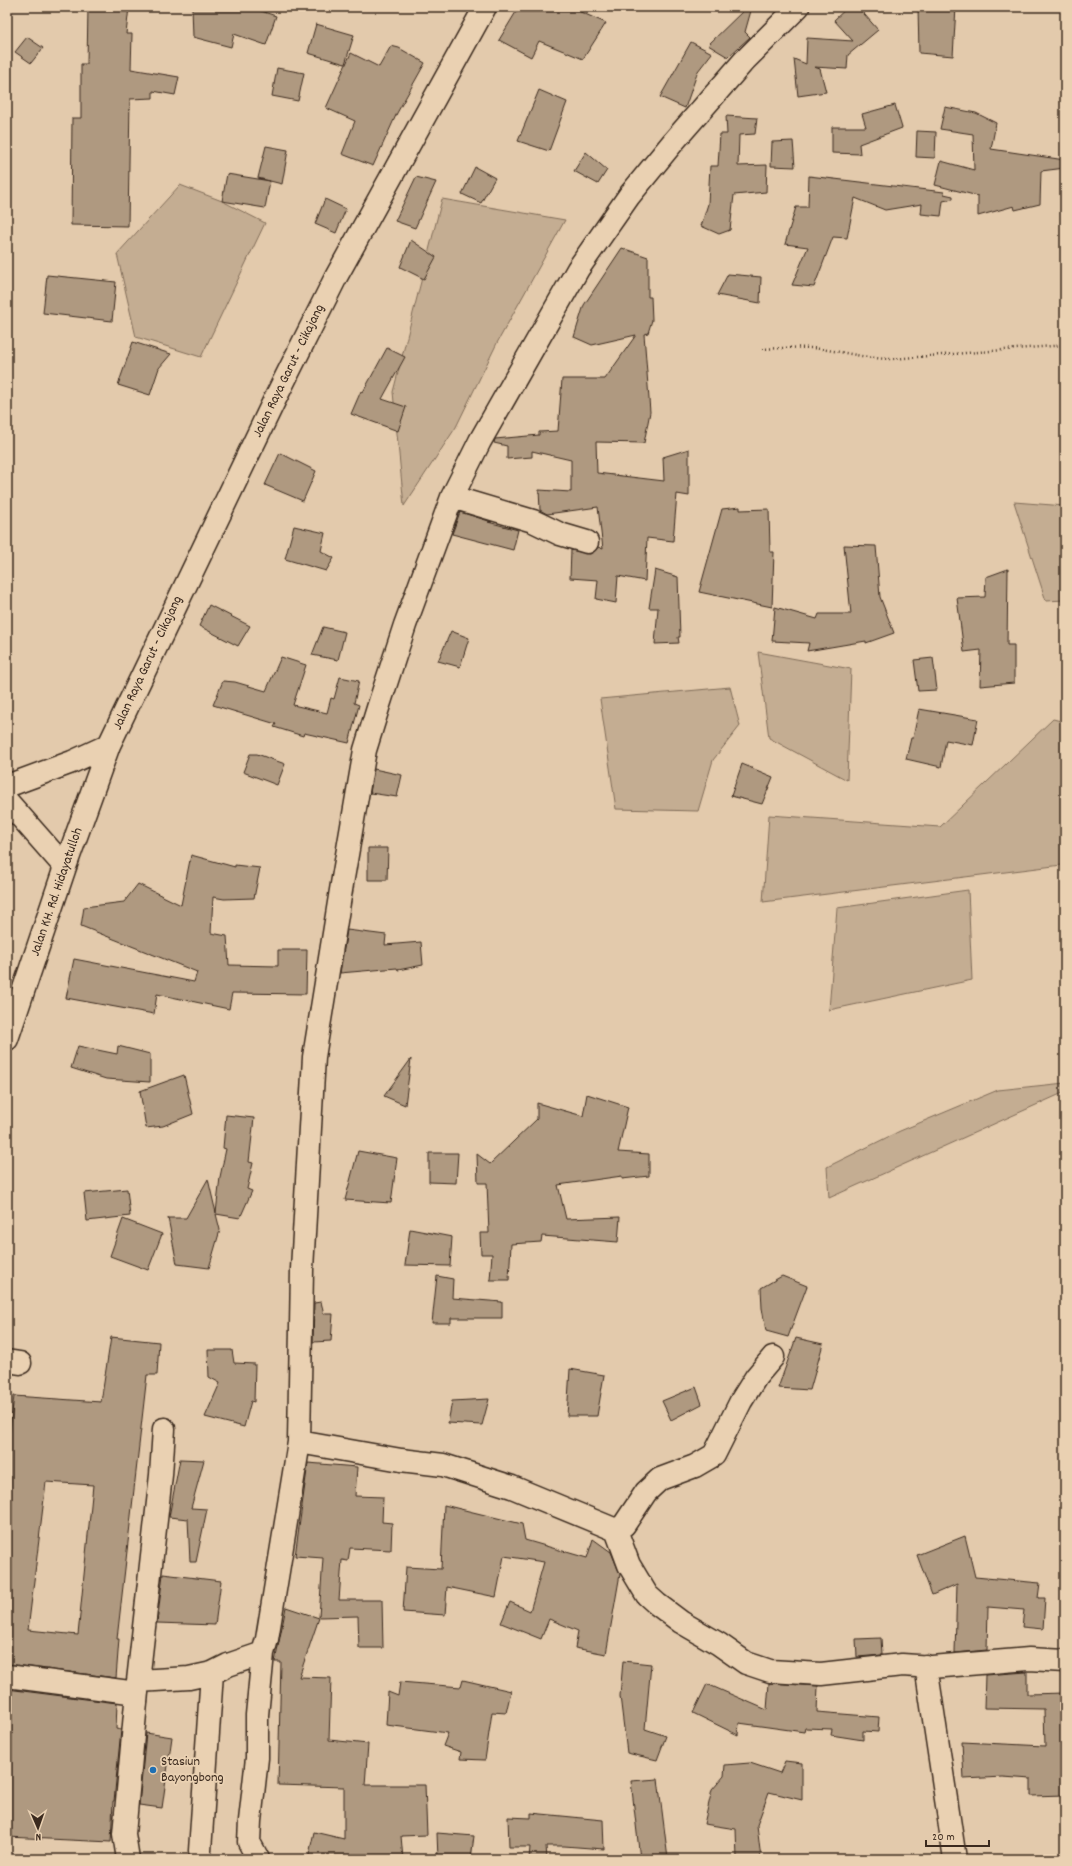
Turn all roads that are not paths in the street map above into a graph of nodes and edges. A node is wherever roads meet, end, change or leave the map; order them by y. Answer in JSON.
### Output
{"nodes":[{"id":1,"x":485,"y":7,"type":"edge"},
{"id":2,"x":798,"y":7,"type":"edge"},
{"id":3,"x":452,"y":497,"type":"junction"},
{"id":4,"x":587,"y":542,"type":"dead end"},
{"id":5,"x":109,"y":745,"type":"junction"},
{"id":6,"x":7,"y":786,"type":"edge"},
{"id":7,"x":7,"y":801,"type":"edge"},
{"id":8,"x":64,"y":867,"type":"junction"},
{"id":9,"x":7,"y":1039,"type":"edge"},
{"id":10,"x":773,"y":1357,"type":"dead end"},
{"id":11,"x":164,"y":1429,"type":"dead end"},
{"id":12,"x":299,"y":1442,"type":"junction"},
{"id":13,"x":616,"y":1530,"type":"junction"},
{"id":14,"x":263,"y":1653,"type":"junction"},
{"id":15,"x":1065,"y":1661,"type":"edge"},
{"id":16,"x":926,"y":1666,"type":"junction"},
{"id":17,"x":212,"y":1673,"type":"junction"},
{"id":18,"x":7,"y":1676,"type":"edge"},
{"id":19,"x":137,"y":1687,"type":"junction"},
{"id":20,"x":200,"y":1851,"type":"dead end"},
{"id":21,"x":128,"y":1859,"type":"edge"},
{"id":22,"x":258,"y":1859,"type":"edge"},
{"id":23,"x":955,"y":1859,"type":"edge"}],
"edges":[{"from":1,"to":5,"type":"street","name":"Jalan Raya Garut - Cikajang"},
{"from":2,"to":3,"type":"street"},
{"from":3,"to":4,"type":"street"},
{"from":3,"to":12,"type":"street"},
{"from":5,"to":6,"type":"street"},
{"from":5,"to":8,"type":"street","name":"Jalan KH. Rd. Hidayatulloh"},
{"from":7,"to":8,"type":"street"},
{"from":8,"to":9,"type":"street","name":"Jalan KH. Rd. Hidayatulloh"},
{"from":10,"to":13,"type":"street"},
{"from":11,"to":19,"type":"street"},
{"from":12,"to":13,"type":"street"},
{"from":12,"to":14,"type":"street"},
{"from":13,"to":16,"type":"street"},
{"from":14,"to":17,"type":"street"},
{"from":14,"to":22,"type":"street"},
{"from":15,"to":16,"type":"street"},
{"from":16,"to":23,"type":"street"},
{"from":17,"to":19,"type":"street"},
{"from":17,"to":20,"type":"street"},
{"from":18,"to":19,"type":"street"},
{"from":19,"to":21,"type":"street"}]}
